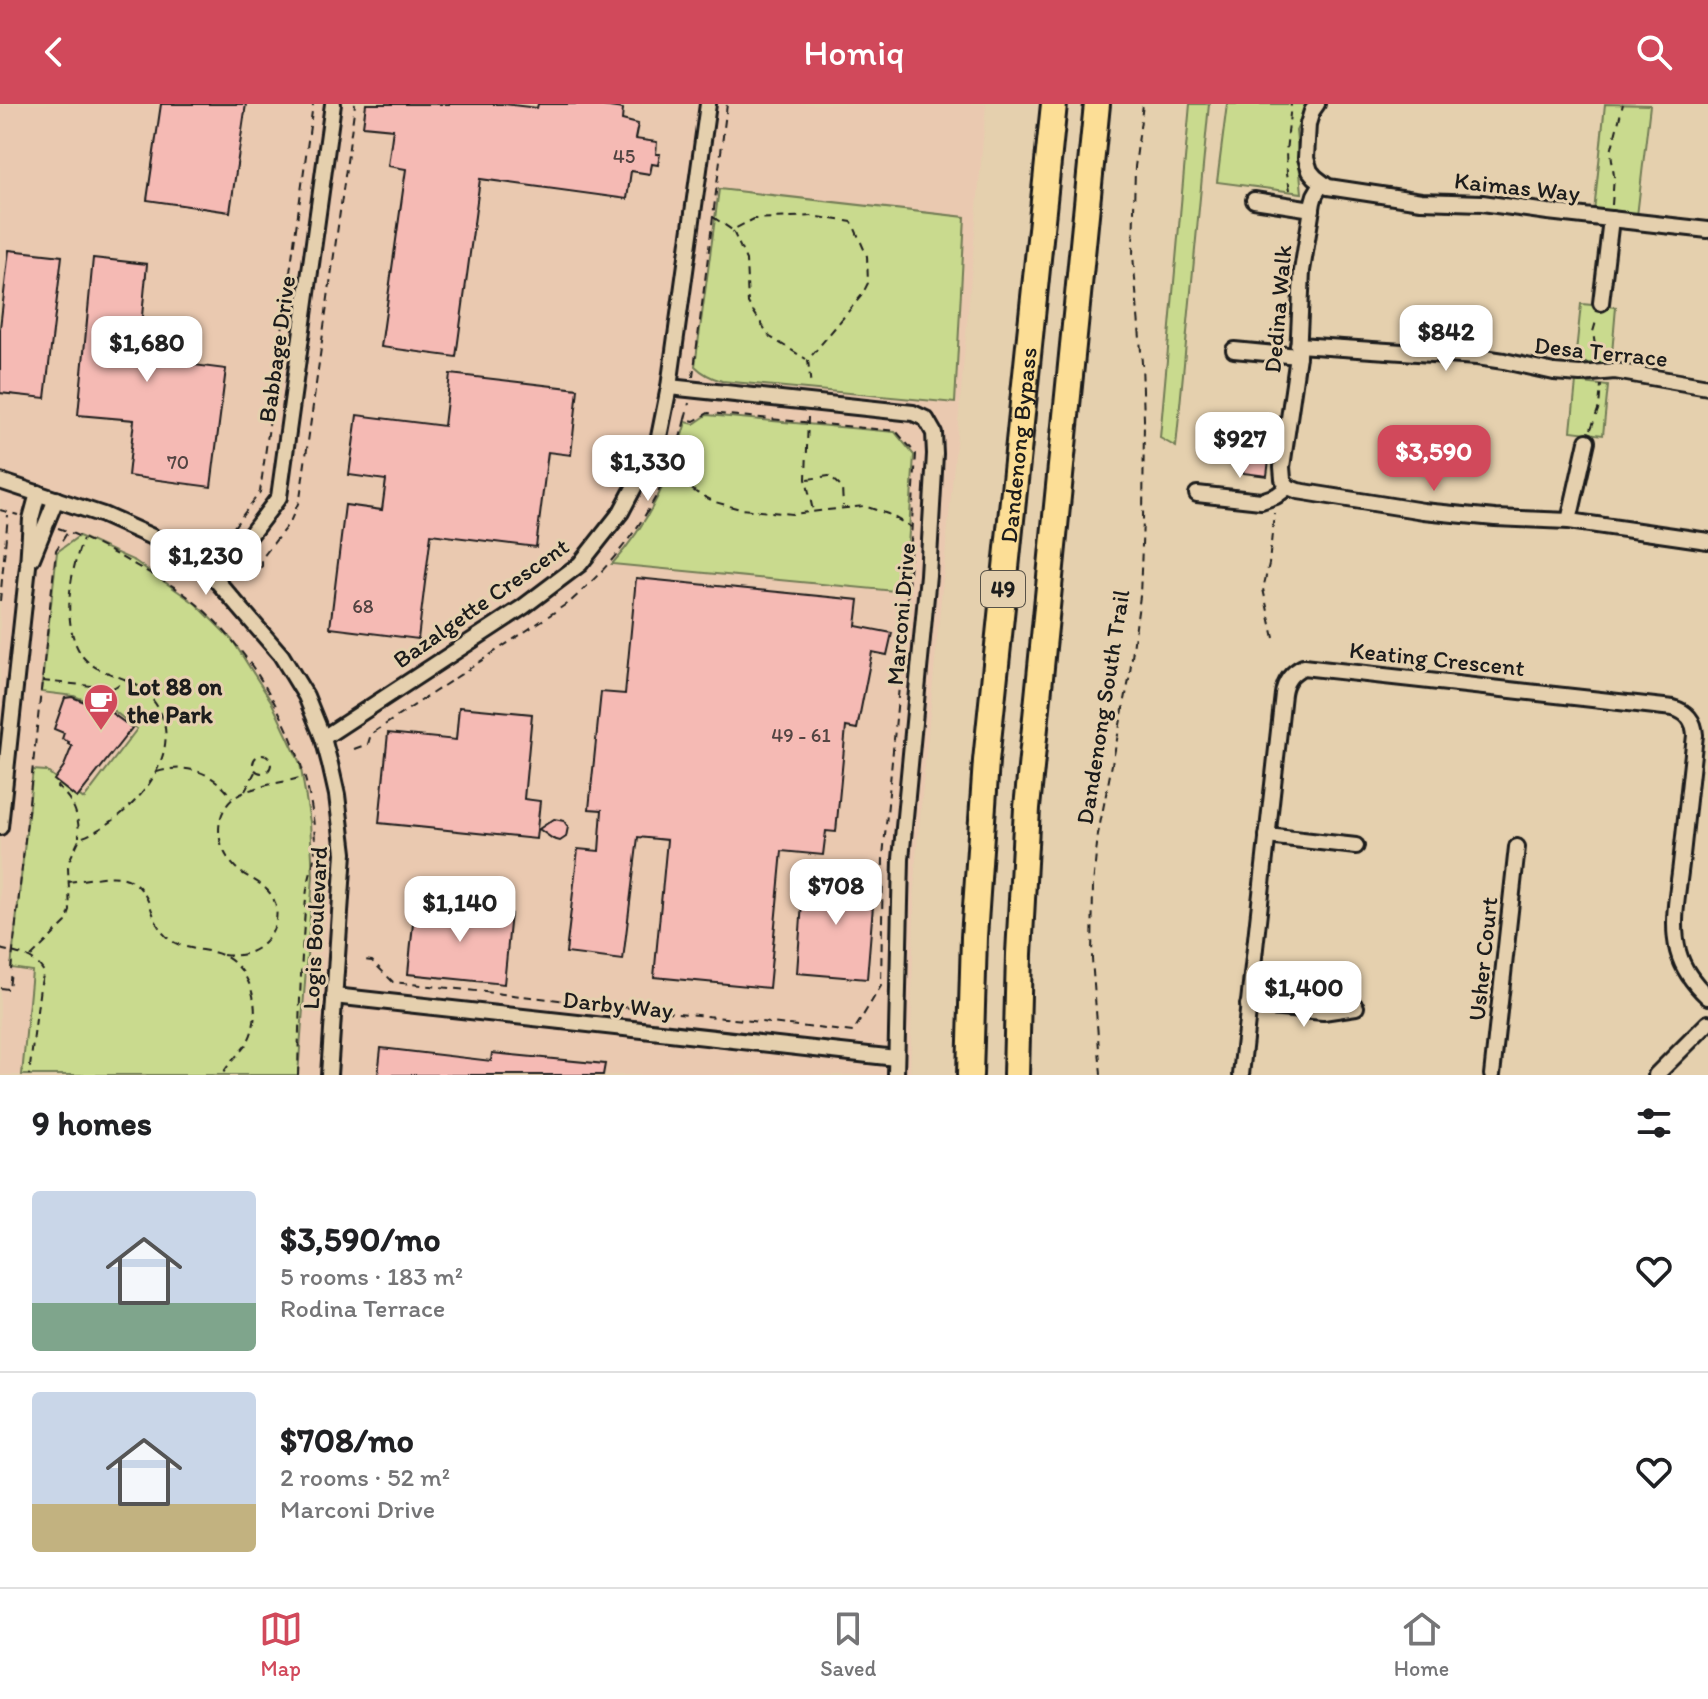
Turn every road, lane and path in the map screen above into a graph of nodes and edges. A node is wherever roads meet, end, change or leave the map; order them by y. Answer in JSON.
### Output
{"nodes":[{"id":1,"x":313,"y":104,"type":"edge"},
{"id":2,"x":333,"y":104,"type":"edge"},
{"id":3,"x":355,"y":104,"type":"edge"},
{"id":4,"x":708,"y":104,"type":"edge"},
{"id":5,"x":727,"y":104,"type":"edge"},
{"id":6,"x":1054,"y":104,"type":"edge"},
{"id":7,"x":1097,"y":104,"type":"edge"},
{"id":8,"x":1143,"y":104,"type":"edge"},
{"id":9,"x":1291,"y":104,"type":"edge"},
{"id":10,"x":1317,"y":104,"type":"edge"},
{"id":11,"x":1623,"y":104,"type":"edge"},
{"id":12,"x":1322,"y":183,"type":"junction"},
{"id":13,"x":1254,"y":200,"type":"dead end"},
{"id":14,"x":1289,"y":206,"type":"junction"},
{"id":15,"x":1312,"y":209,"type":"junction"},
{"id":16,"x":713,"y":217,"type":"junction"},
{"id":17,"x":1611,"y":219,"type":"junction"},
{"id":18,"x":732,"y":230,"type":"junction"},
{"id":19,"x":1708,"y":230,"type":"edge"},
{"id":20,"x":1601,"y":303,"type":"joint"},
{"id":21,"x":1234,"y":350,"type":"dead end"},
{"id":22,"x":1298,"y":350,"type":"junction"},
{"id":23,"x":808,"y":360,"type":"junction"},
{"id":24,"x":1599,"y":372,"type":"junction"},
{"id":25,"x":669,"y":387,"type":"junction"},
{"id":26,"x":1708,"y":387,"type":"edge"},
{"id":27,"x":692,"y":390,"type":"junction"},
{"id":28,"x":809,"y":401,"type":"junction"},
{"id":29,"x":685,"y":419,"type":"junction"},
{"id":30,"x":808,"y":423,"type":"junction"},
{"id":31,"x":1587,"y":441,"type":"joint"},
{"id":32,"x":668,"y":472,"type":"junction"},
{"id":33,"x":806,"y":479,"type":"junction"},
{"id":34,"x":0,"y":481,"type":"edge"},
{"id":35,"x":1282,"y":492,"type":"junction"},
{"id":36,"x":38,"y":493,"type":"junction"},
{"id":37,"x":1197,"y":494,"type":"dead end"},
{"id":38,"x":56,"y":499,"type":"junction"},
{"id":39,"x":843,"y":508,"type":"junction"},
{"id":40,"x":0,"y":510,"type":"edge"},
{"id":41,"x":813,"y":511,"type":"junction"},
{"id":42,"x":8,"y":513,"type":"junction"},
{"id":43,"x":31,"y":519,"type":"junction"},
{"id":44,"x":1569,"y":521,"type":"junction"},
{"id":45,"x":47,"y":524,"type":"junction"},
{"id":46,"x":912,"y":528,"type":"junction"},
{"id":47,"x":68,"y":532,"type":"junction"},
{"id":48,"x":84,"y":537,"type":"junction"},
{"id":49,"x":1708,"y":541,"type":"edge"},
{"id":50,"x":214,"y":546,"type":"dead end"},
{"id":51,"x":28,"y":566,"type":"junction"},
{"id":52,"x":251,"y":578,"type":"dead end"},
{"id":53,"x":216,"y":580,"type":"junction"},
{"id":54,"x":0,"y":601,"type":"edge"},
{"id":55,"x":1274,"y":638,"type":"dead end"},
{"id":56,"x":121,"y":678,"type":"junction"},
{"id":57,"x":42,"y":681,"type":"junction"},
{"id":58,"x":323,"y":738,"type":"junction"},
{"id":59,"x":354,"y":749,"type":"dead end"},
{"id":60,"x":256,"y":771,"type":"junction"},
{"id":61,"x":155,"y":773,"type":"junction"},
{"id":62,"x":304,"y":777,"type":"junction"},
{"id":63,"x":58,"y":785,"type":"dead end"},
{"id":64,"x":245,"y":792,"type":"junction"},
{"id":65,"x":232,"y":799,"type":"junction"},
{"id":66,"x":0,"y":827,"type":"edge"},
{"id":67,"x":1267,"y":836,"type":"junction"},
{"id":68,"x":80,"y":838,"type":"junction"},
{"id":69,"x":1356,"y":846,"type":"dead end"},
{"id":70,"x":1517,"y":847,"type":"dead end"},
{"id":71,"x":68,"y":882,"type":"junction"},
{"id":72,"x":0,"y":949,"type":"edge"},
{"id":73,"x":12,"y":952,"type":"junction"},
{"id":74,"x":221,"y":955,"type":"junction"},
{"id":75,"x":31,"y":957,"type":"junction"},
{"id":76,"x":365,"y":960,"type":"dead end"},
{"id":77,"x":0,"y":988,"type":"edge"},
{"id":78,"x":334,"y":996,"type":"junction"},
{"id":79,"x":1708,"y":997,"type":"edge"},
{"id":80,"x":1248,"y":1005,"type":"junction"},
{"id":81,"x":1356,"y":1007,"type":"dead end"},
{"id":82,"x":1708,"y":1023,"type":"edge"},
{"id":83,"x":896,"y":1058,"type":"junction"},
{"id":84,"x":29,"y":1075,"type":"edge"},
{"id":85,"x":222,"y":1075,"type":"edge"},
{"id":86,"x":298,"y":1075,"type":"edge"},
{"id":87,"x":329,"y":1075,"type":"edge"},
{"id":88,"x":896,"y":1075,"type":"edge"},
{"id":89,"x":970,"y":1075,"type":"edge"},
{"id":90,"x":1016,"y":1075,"type":"edge"},
{"id":91,"x":1101,"y":1075,"type":"edge"},
{"id":92,"x":1241,"y":1075,"type":"edge"},
{"id":93,"x":1492,"y":1075,"type":"edge"},
{"id":94,"x":1656,"y":1075,"type":"edge"}],
"edges":[{"from":1,"to":50,"type":"path"},
{"from":2,"to":53,"type":"street","name":"Babbage Drive"},
{"from":3,"to":52,"type":"path"},
{"from":4,"to":25,"type":"street","name":"Bazalgette Crescent"},
{"from":5,"to":16,"type":"path"},
{"from":6,"to":89,"type":"highway","name":"Dandenong Bypass","number":"49"},
{"from":7,"to":90,"type":"highway","name":"Dandenong Bypass","number":"49"},
{"from":8,"to":91,"type":"path","name":"Dandenong South Trail"},
{"from":9,"to":14,"type":"path"},
{"from":10,"to":12,"type":"street"},
{"from":11,"to":17,"type":"path"},
{"from":12,"to":15,"type":"street","name":"Dedina Walk"},
{"from":12,"to":17,"type":"street","name":"Kaimas Way"},
{"from":13,"to":14,"type":"street"},
{"from":14,"to":15,"type":"street"},
{"from":15,"to":22,"type":"street","name":"Dedina Walk"},
{"from":16,"to":18,"type":"path"},
{"from":16,"to":27,"type":"path"},
{"from":17,"to":19,"type":"street","name":"Kaimas Way"},
{"from":17,"to":20,"type":"street"},
{"from":18,"to":23,"type":"path"},
{"from":18,"to":23,"type":"path"},
{"from":20,"to":24,"type":"path"},
{"from":21,"to":22,"type":"street","name":"Desa Terrace"},
{"from":22,"to":24,"type":"street","name":"Desa Terrace"},
{"from":22,"to":35,"type":"street","name":"Dedina Walk"},
{"from":23,"to":28,"type":"path"},
{"from":24,"to":26,"type":"street","name":"Desa Terrace"},
{"from":24,"to":31,"type":"path"},
{"from":25,"to":27,"type":"street","name":"Marconi Drive"},
{"from":25,"to":58,"type":"street","name":"Bazalgette Crescent"},
{"from":27,"to":28,"type":"street","name":"Marconi Drive"},
{"from":27,"to":29,"type":"path"},
{"from":28,"to":30,"type":"path"},
{"from":28,"to":83,"type":"street","name":"Marconi Drive"},
{"from":29,"to":30,"type":"path"},
{"from":29,"to":32,"type":"path"},
{"from":30,"to":33,"type":"path"},
{"from":30,"to":46,"type":"path"},
{"from":31,"to":44,"type":"street"},
{"from":32,"to":41,"type":"path"},
{"from":32,"to":59,"type":"path"},
{"from":33,"to":39,"type":"path"},
{"from":33,"to":41,"type":"path"},
{"from":34,"to":36,"type":"street","name":"Logis Boulevard"},
{"from":35,"to":37,"type":"street"},
{"from":35,"to":44,"type":"street"},
{"from":35,"to":55,"type":"path"},
{"from":36,"to":38,"type":"street","name":"Logis Boulevard"},
{"from":36,"to":43,"type":"street"},
{"from":38,"to":45,"type":"street"},
{"from":38,"to":53,"type":"street","name":"Logis Boulevard"},
{"from":39,"to":41,"type":"path"},
{"from":39,"to":46,"type":"path"},
{"from":40,"to":42,"type":"path"},
{"from":42,"to":43,"type":"path"},
{"from":42,"to":54,"type":"path"},
{"from":43,"to":51,"type":"street"},
{"from":44,"to":49,"type":"street"},
{"from":45,"to":47,"type":"path"},
{"from":45,"to":51,"type":"street"},
{"from":46,"to":76,"type":"path"},
{"from":47,"to":48,"type":"path"},
{"from":47,"to":57,"type":"path"},
{"from":48,"to":56,"type":"path"},
{"from":48,"to":62,"type":"path"},
{"from":51,"to":66,"type":"street"},
{"from":53,"to":58,"type":"street","name":"Logis Boulevard"},
{"from":56,"to":57,"type":"path"},
{"from":56,"to":61,"type":"path"},
{"from":57,"to":73,"type":"path"},
{"from":58,"to":78,"type":"street","name":"Logis Boulevard"},
{"from":60,"to":60,"type":"path"},
{"from":60,"to":64,"type":"path"},
{"from":61,"to":65,"type":"path"},
{"from":61,"to":68,"type":"path"},
{"from":62,"to":64,"type":"path"},
{"from":62,"to":86,"type":"path"},
{"from":63,"to":68,"type":"path"},
{"from":64,"to":65,"type":"path"},
{"from":65,"to":74,"type":"path"},
{"from":67,"to":69,"type":"street"},
{"from":67,"to":79,"type":"street","name":"Keating Crescent"},
{"from":67,"to":80,"type":"street","name":"Keating Crescent"},
{"from":68,"to":71,"type":"path"},
{"from":70,"to":93,"type":"street","name":"Usher Court"},
{"from":71,"to":74,"type":"path"},
{"from":71,"to":75,"type":"path"},
{"from":72,"to":73,"type":"path"},
{"from":73,"to":75,"type":"path"},
{"from":73,"to":77,"type":"path"},
{"from":74,"to":85,"type":"path"},
{"from":75,"to":84,"type":"path"},
{"from":78,"to":83,"type":"street","name":"Darby Way"},
{"from":78,"to":87,"type":"street","name":"Logis Boulevard"},
{"from":80,"to":81,"type":"street"},
{"from":80,"to":92,"type":"street","name":"Keating Crescent"},
{"from":82,"to":94,"type":"street"},
{"from":83,"to":88,"type":"street","name":"Marconi Drive"}]}
